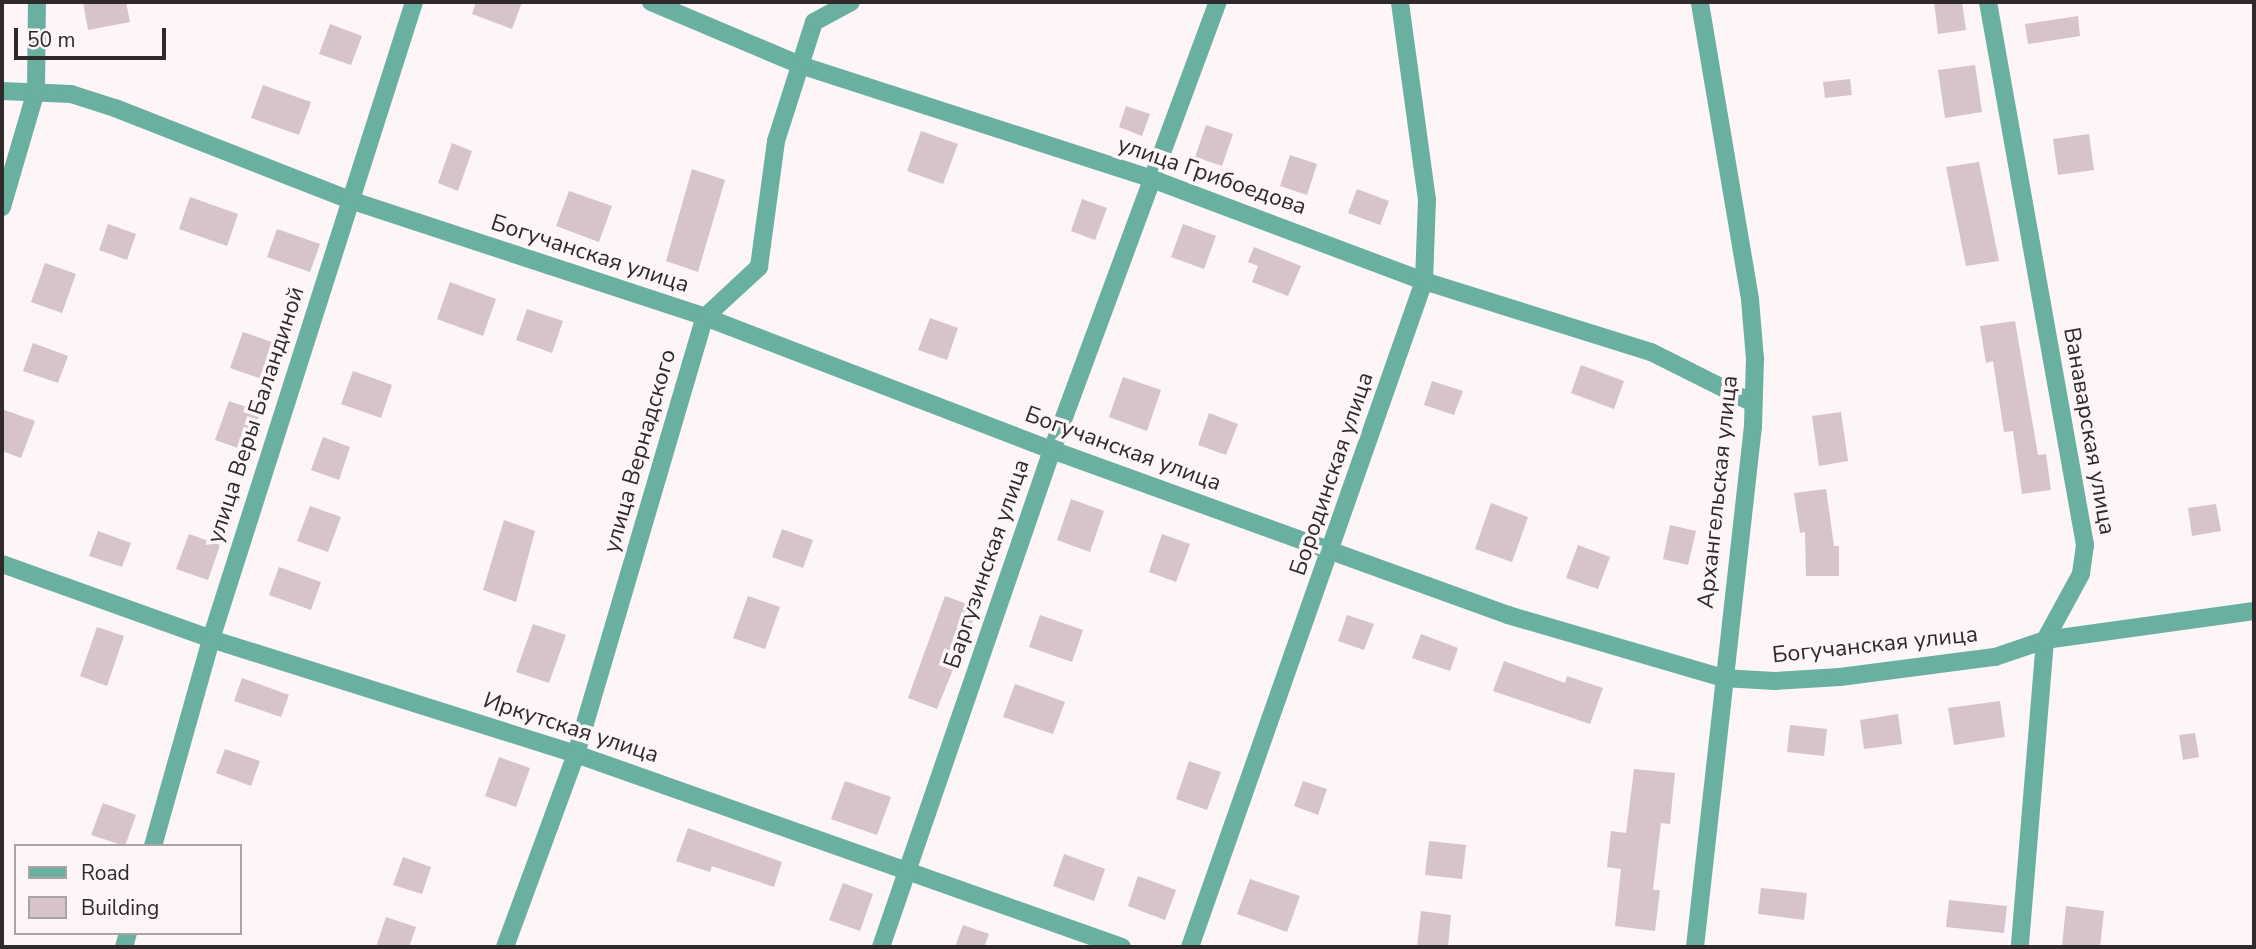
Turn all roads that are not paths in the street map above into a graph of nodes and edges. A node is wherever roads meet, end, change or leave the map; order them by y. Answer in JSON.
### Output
{"nodes":[{"id":1,"x":37,"y":2,"type":"edge"},
{"id":2,"x":414,"y":2,"type":"edge"},
{"id":3,"x":651,"y":2,"type":"edge"},
{"id":4,"x":850,"y":2,"type":"edge"},
{"id":5,"x":1218,"y":2,"type":"edge"},
{"id":6,"x":1400,"y":2,"type":"edge"},
{"id":7,"x":1700,"y":2,"type":"edge"},
{"id":8,"x":1988,"y":2,"type":"edge"},
{"id":9,"x":800,"y":65,"type":"junction"},
{"id":10,"x":2,"y":91,"type":"edge"},
{"id":11,"x":36,"y":91,"type":"junction"},
{"id":12,"x":1152,"y":179,"type":"junction"},
{"id":13,"x":350,"y":200,"type":"junction"},
{"id":14,"x":2,"y":207,"type":"edge"},
{"id":15,"x":1424,"y":282,"type":"junction"},
{"id":16,"x":705,"y":317,"type":"junction"},
{"id":17,"x":1753,"y":403,"type":"junction"},
{"id":18,"x":1052,"y":450,"type":"junction"},
{"id":19,"x":1332,"y":550,"type":"junction"},
{"id":20,"x":2,"y":564,"type":"edge"},
{"id":21,"x":2254,"y":611,"type":"edge"},
{"id":22,"x":211,"y":639,"type":"junction"},
{"id":23,"x":2045,"y":640,"type":"junction"},
{"id":24,"x":1723,"y":678,"type":"junction"},
{"id":25,"x":576,"y":754,"type":"junction"},
{"id":26,"x":154,"y":844,"type":"edge"},
{"id":27,"x":907,"y":872,"type":"junction"},
{"id":28,"x":505,"y":947,"type":"edge"},
{"id":29,"x":881,"y":947,"type":"edge"},
{"id":30,"x":1122,"y":947,"type":"edge"},
{"id":31,"x":1190,"y":947,"type":"edge"},
{"id":32,"x":1695,"y":947,"type":"edge"},
{"id":33,"x":2020,"y":947,"type":"edge"}],
"edges":[{"from":1,"to":11,"type":"street"},
{"from":2,"to":13,"type":"street","name":"улица Веры Баландиной"},
{"from":3,"to":9,"type":"street","name":"улица Грибоедова"},
{"from":4,"to":9,"type":"street"},
{"from":5,"to":12,"type":"street","name":"Баргузинская улица"},
{"from":6,"to":15,"type":"street","name":"Бородинская улица"},
{"from":7,"to":17,"type":"street","name":"Архангельская улица"},
{"from":8,"to":23,"type":"street","name":"Ванаварская улица"},
{"from":9,"to":12,"type":"street","name":"улица Грибоедова"},
{"from":9,"to":16,"type":"street"},
{"from":10,"to":11,"type":"street","name":"Богучанская улица"},
{"from":11,"to":13,"type":"street","name":"Богучанская улица"},
{"from":11,"to":14,"type":"street"},
{"from":12,"to":15,"type":"street","name":"улица Грибоедова"},
{"from":12,"to":18,"type":"street","name":"Баргузинская улица"},
{"from":13,"to":16,"type":"street","name":"Богучанская улица"},
{"from":13,"to":22,"type":"street","name":"улица Веры Баландиной"},
{"from":15,"to":17,"type":"street","name":"улица Грибоедова"},
{"from":15,"to":19,"type":"street","name":"Бородинская улица"},
{"from":16,"to":18,"type":"street","name":"Богучанская улица"},
{"from":16,"to":25,"type":"street","name":"улица Вернадского"},
{"from":17,"to":24,"type":"street","name":"Архангельская улица"},
{"from":18,"to":19,"type":"street","name":"Богучанская улица"},
{"from":18,"to":27,"type":"street","name":"Баргузинская улица"},
{"from":19,"to":24,"type":"street","name":"Богучанская улица"},
{"from":19,"to":31,"type":"street","name":"Бородинская улица"},
{"from":20,"to":22,"type":"street","name":"Иркутская улица"},
{"from":21,"to":23,"type":"street","name":"Богучанская улица"},
{"from":22,"to":25,"type":"street","name":"Иркутская улица"},
{"from":22,"to":26,"type":"street","name":"улица Веры Баландиной"},
{"from":23,"to":24,"type":"street","name":"Богучанская улица"},
{"from":23,"to":33,"type":"street","name":"Ванаварская улица"},
{"from":24,"to":32,"type":"street","name":"Архангельская улица"},
{"from":25,"to":27,"type":"street","name":"Иркутская улица"},
{"from":25,"to":28,"type":"street","name":"улица Вернадского"},
{"from":27,"to":29,"type":"street","name":"Баргузинская улица"},
{"from":27,"to":30,"type":"street","name":"Иркутская улица"}]}
